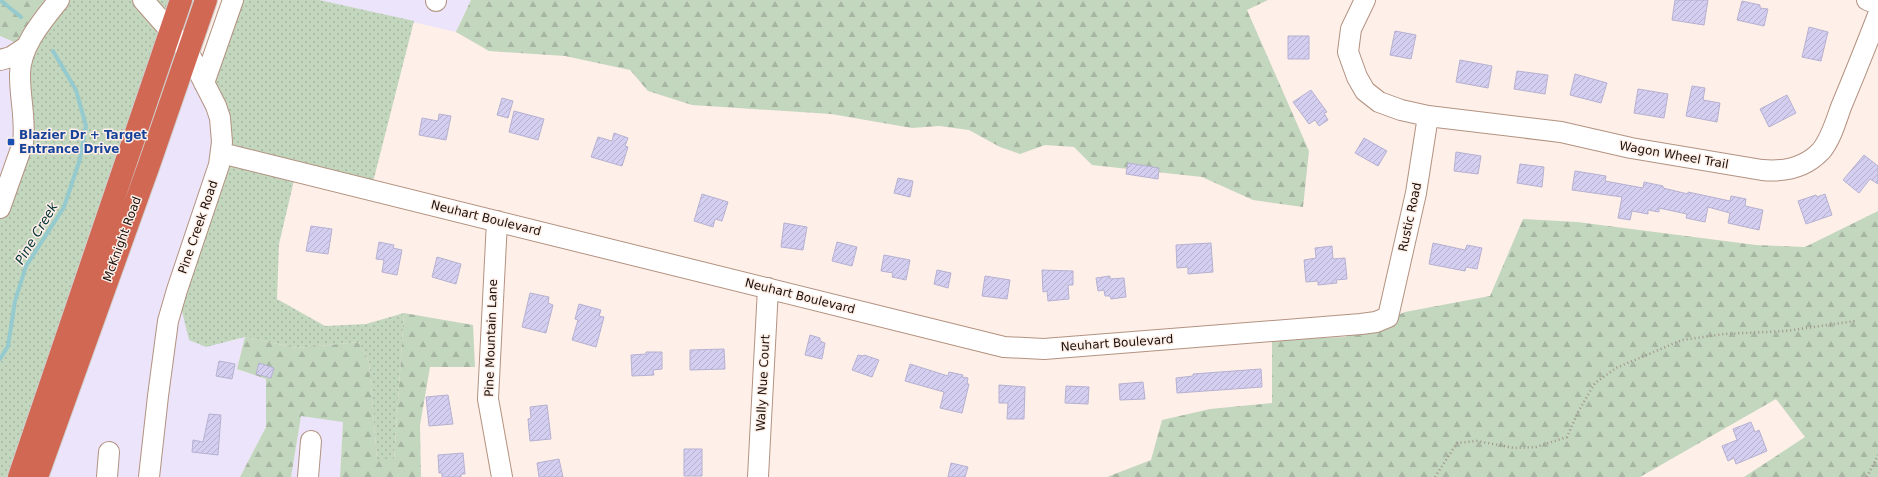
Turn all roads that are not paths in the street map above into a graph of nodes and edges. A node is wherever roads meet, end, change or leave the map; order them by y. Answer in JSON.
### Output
{"nodes":[{"id":1,"x":59,"y":0,"type":"edge"},
{"id":2,"x":143,"y":0,"type":"edge"},
{"id":3,"x":181,"y":0,"type":"edge"},
{"id":4,"x":206,"y":0,"type":"edge"},
{"id":5,"x":233,"y":0,"type":"edge"},
{"id":6,"x":1365,"y":0,"type":"edge"},
{"id":7,"x":1867,"y":0,"type":"edge"},
{"id":8,"x":1878,"y":4,"type":"edge"},
{"id":9,"x":1878,"y":15,"type":"edge"},
{"id":10,"x":170,"y":30,"type":"junction"},
{"id":11,"x":26,"y":47,"type":"junction"},
{"id":12,"x":188,"y":51,"type":"junction"},
{"id":13,"x":0,"y":60,"type":"edge"},
{"id":14,"x":204,"y":83,"type":"junction"},
{"id":15,"x":1428,"y":116,"type":"junction"},
{"id":16,"x":221,"y":153,"type":"junction"},
{"id":17,"x":7,"y":163,"type":"edge"},
{"id":18,"x":0,"y":208,"type":"edge"},
{"id":19,"x":497,"y":221,"type":"junction"},
{"id":20,"x":768,"y":288,"type":"junction"},
{"id":21,"x":1388,"y":317,"type":"joint"},
{"id":22,"x":311,"y":441,"type":"dead end"},
{"id":23,"x":109,"y":452,"type":"dead end"},
{"id":24,"x":19,"y":477,"type":"edge"},
{"id":25,"x":37,"y":477,"type":"edge"},
{"id":26,"x":107,"y":477,"type":"edge"},
{"id":27,"x":149,"y":477,"type":"edge"},
{"id":28,"x":308,"y":477,"type":"edge"},
{"id":29,"x":502,"y":477,"type":"edge"},
{"id":30,"x":758,"y":477,"type":"edge"}],
"edges":[{"from":1,"to":11,"type":"street"},
{"from":2,"to":10,"type":"street","name":"Pine Creek Road"},
{"from":3,"to":10,"type":"highway","name":"McKnight Road"},
{"from":4,"to":12,"type":"highway","name":"McKnight Road"},
{"from":5,"to":14,"type":"street"},
{"from":6,"to":15,"type":"street","name":"Wagon Wheel Trail"},
{"from":7,"to":8,"type":"street"},
{"from":9,"to":15,"type":"street","name":"Wagon Wheel Trail"},
{"from":10,"to":12,"type":"street","name":"Pine Creek Road"},
{"from":10,"to":24,"type":"highway","name":"McKnight Road"},
{"from":11,"to":13,"type":"street"},
{"from":11,"to":17,"type":"street"},
{"from":12,"to":14,"type":"street","name":"Pine Creek Road"},
{"from":12,"to":25,"type":"highway","name":"McKnight Road"},
{"from":14,"to":16,"type":"street","name":"Pine Creek Road"},
{"from":15,"to":21,"type":"street","name":"Rustic Road"},
{"from":16,"to":19,"type":"street","name":"Neuhart Boulevard"},
{"from":16,"to":27,"type":"street","name":"Pine Creek Road"},
{"from":17,"to":18,"type":"street"},
{"from":19,"to":20,"type":"street","name":"Neuhart Boulevard"},
{"from":19,"to":29,"type":"street","name":"Pine Mountain Lane"},
{"from":20,"to":21,"type":"street","name":"Neuhart Boulevard"},
{"from":20,"to":30,"type":"street","name":"Wally Nue Court"},
{"from":22,"to":28,"type":"street"},
{"from":23,"to":26,"type":"street"}]}
